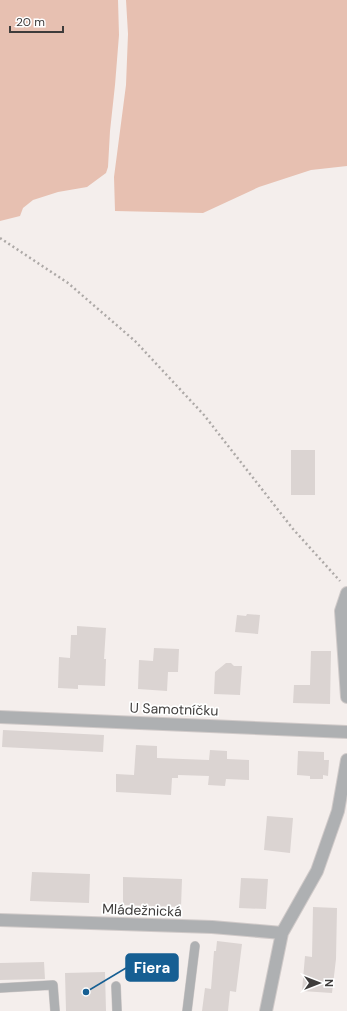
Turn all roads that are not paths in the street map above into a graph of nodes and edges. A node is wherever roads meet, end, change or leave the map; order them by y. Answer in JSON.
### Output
{"nodes":[{"id":1,"x":345,"y":588,"type":"edge"},
{"id":2,"x":347,"y":697,"type":"edge"},
{"id":3,"x":0,"y":717,"type":"edge"},
{"id":4,"x":347,"y":732,"type":"edge"},
{"id":5,"x":347,"y":760,"type":"edge"},
{"id":6,"x":0,"y":920,"type":"edge"},
{"id":7,"x":282,"y":933,"type":"junction"},
{"id":8,"x":195,"y":946,"type":"dead end"},
{"id":9,"x":116,"y":986,"type":"dead end"},
{"id":10,"x":0,"y":988,"type":"edge"},
{"id":11,"x":55,"y":1011,"type":"edge"},
{"id":12,"x":117,"y":1011,"type":"edge"},
{"id":13,"x":187,"y":1011,"type":"edge"},
{"id":14,"x":266,"y":1011,"type":"edge"}],
"edges":[{"from":1,"to":2,"type":"street"},
{"from":3,"to":4,"type":"street","name":"U Samotníčku"},
{"from":5,"to":7,"type":"street"},
{"from":6,"to":7,"type":"street","name":"Mládežnická"},
{"from":7,"to":14,"type":"street"},
{"from":8,"to":13,"type":"lane"},
{"from":9,"to":12,"type":"lane"},
{"from":10,"to":11,"type":"lane"}]}
